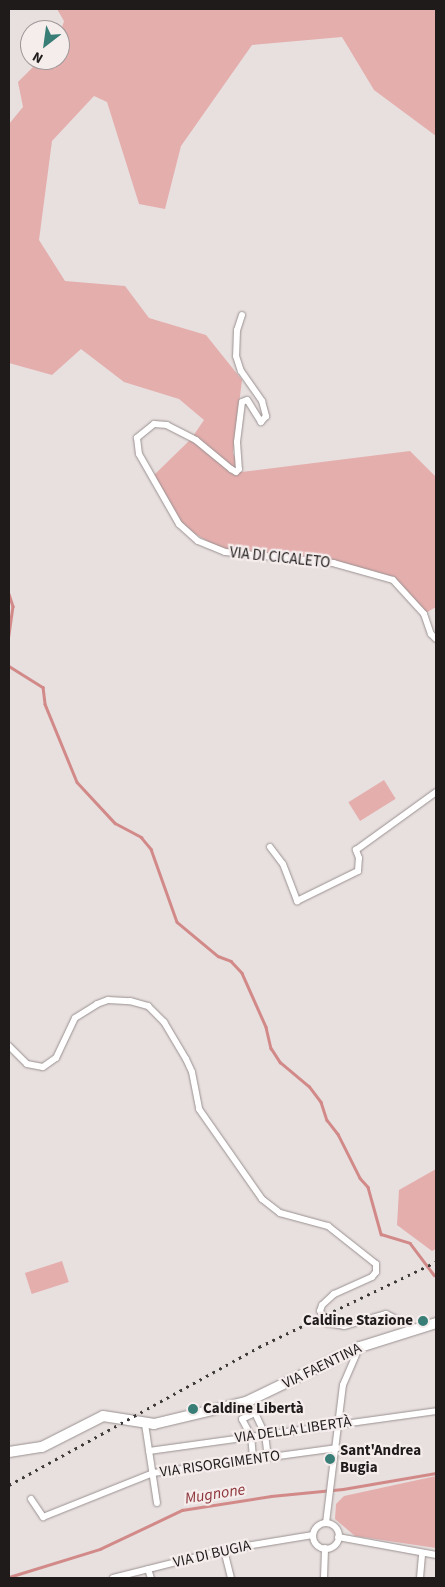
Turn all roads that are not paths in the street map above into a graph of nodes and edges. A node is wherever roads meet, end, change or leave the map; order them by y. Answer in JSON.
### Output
{"nodes":[{"id":1,"x":242,"y":315,"type":"dead end"},
{"id":2,"x":436,"y":639,"type":"edge"},
{"id":3,"x":436,"y":792,"type":"edge"},
{"id":4,"x":270,"y":847,"type":"dead end"},
{"id":5,"x":9,"y":1046,"type":"edge"},
{"id":6,"x":436,"y":1323,"type":"edge"},
{"id":7,"x":415,"y":1328,"type":"junction"},
{"id":8,"x":360,"y":1346,"type":"junction"},
{"id":9,"x":436,"y":1411,"type":"edge"},
{"id":10,"x":338,"y":1423,"type":"junction"},
{"id":11,"x":145,"y":1424,"type":"junction"},
{"id":12,"x":265,"y":1434,"type":"junction"},
{"id":13,"x":251,"y":1436,"type":"junction"},
{"id":14,"x":337,"y":1448,"type":"junction"},
{"id":15,"x":149,"y":1451,"type":"junction"},
{"id":16,"x":9,"y":1452,"type":"edge"},
{"id":17,"x":268,"y":1457,"type":"junction"},
{"id":18,"x":253,"y":1458,"type":"junction"},
{"id":19,"x":153,"y":1474,"type":"junction"},
{"id":20,"x":31,"y":1499,"type":"dead end"},
{"id":21,"x":157,"y":1503,"type":"dead end"},
{"id":22,"x":326,"y":1523,"type":"junction"},
{"id":23,"x":313,"y":1535,"type":"junction"},
{"id":24,"x":338,"y":1537,"type":"junction"},
{"id":25,"x":325,"y":1548,"type":"junction"},
{"id":26,"x":224,"y":1550,"type":"junction"},
{"id":27,"x":422,"y":1553,"type":"junction"},
{"id":28,"x":436,"y":1555,"type":"edge"},
{"id":29,"x":148,"y":1569,"type":"junction"},
{"id":30,"x":113,"y":1578,"type":"edge"},
{"id":31,"x":151,"y":1578,"type":"edge"},
{"id":32,"x":231,"y":1578,"type":"edge"},
{"id":33,"x":324,"y":1578,"type":"edge"},
{"id":34,"x":420,"y":1578,"type":"edge"}],
"edges":[{"from":1,"to":2,"type":"street","name":"VIA DI CICALETO"},
{"from":3,"to":4,"type":"street"},
{"from":5,"to":7,"type":"street"},
{"from":6,"to":7,"type":"main road","name":"VIA FAENTINA"},
{"from":7,"to":8,"type":"main road","name":"VIA FAENTINA"},
{"from":8,"to":10,"type":"street"},
{"from":8,"to":11,"type":"main road","name":"VIA FAENTINA"},
{"from":9,"to":10,"type":"street","name":"VIA DELLA LIBERTÀ"},
{"from":10,"to":12,"type":"street","name":"VIA DELLA LIBERTÀ"},
{"from":10,"to":14,"type":"street"},
{"from":11,"to":15,"type":"street"},
{"from":11,"to":16,"type":"main road","name":"VIA FAENTINA"},
{"from":12,"to":13,"type":"street","name":"VIA DELLA LIBERTÀ"},
{"from":12,"to":13,"type":"street"},
{"from":12,"to":17,"type":"street"},
{"from":13,"to":15,"type":"street","name":"VIA DELLA LIBERTÀ"},
{"from":13,"to":18,"type":"street"},
{"from":14,"to":17,"type":"street","name":"VIA RISORGIMENTO"},
{"from":14,"to":22,"type":"street"},
{"from":15,"to":19,"type":"street"},
{"from":17,"to":18,"type":"street","name":"VIA RISORGIMENTO"},
{"from":18,"to":19,"type":"street","name":"VIA RISORGIMENTO"},
{"from":19,"to":20,"type":"street","name":"VIA RISORGIMENTO"},
{"from":19,"to":21,"type":"street"},
{"from":22,"to":23,"type":"street"},
{"from":22,"to":24,"type":"street"},
{"from":23,"to":25,"type":"street"},
{"from":23,"to":26,"type":"street","name":"VIA DI BUGIA"},
{"from":24,"to":25,"type":"street"},
{"from":24,"to":27,"type":"street"},
{"from":25,"to":33,"type":"street"},
{"from":26,"to":29,"type":"street","name":"VIA DI BUGIA"},
{"from":26,"to":32,"type":"street"},
{"from":27,"to":28,"type":"street"},
{"from":27,"to":34,"type":"street"},
{"from":29,"to":30,"type":"street","name":"VIA DI BUGIA"},
{"from":29,"to":31,"type":"street"}]}
